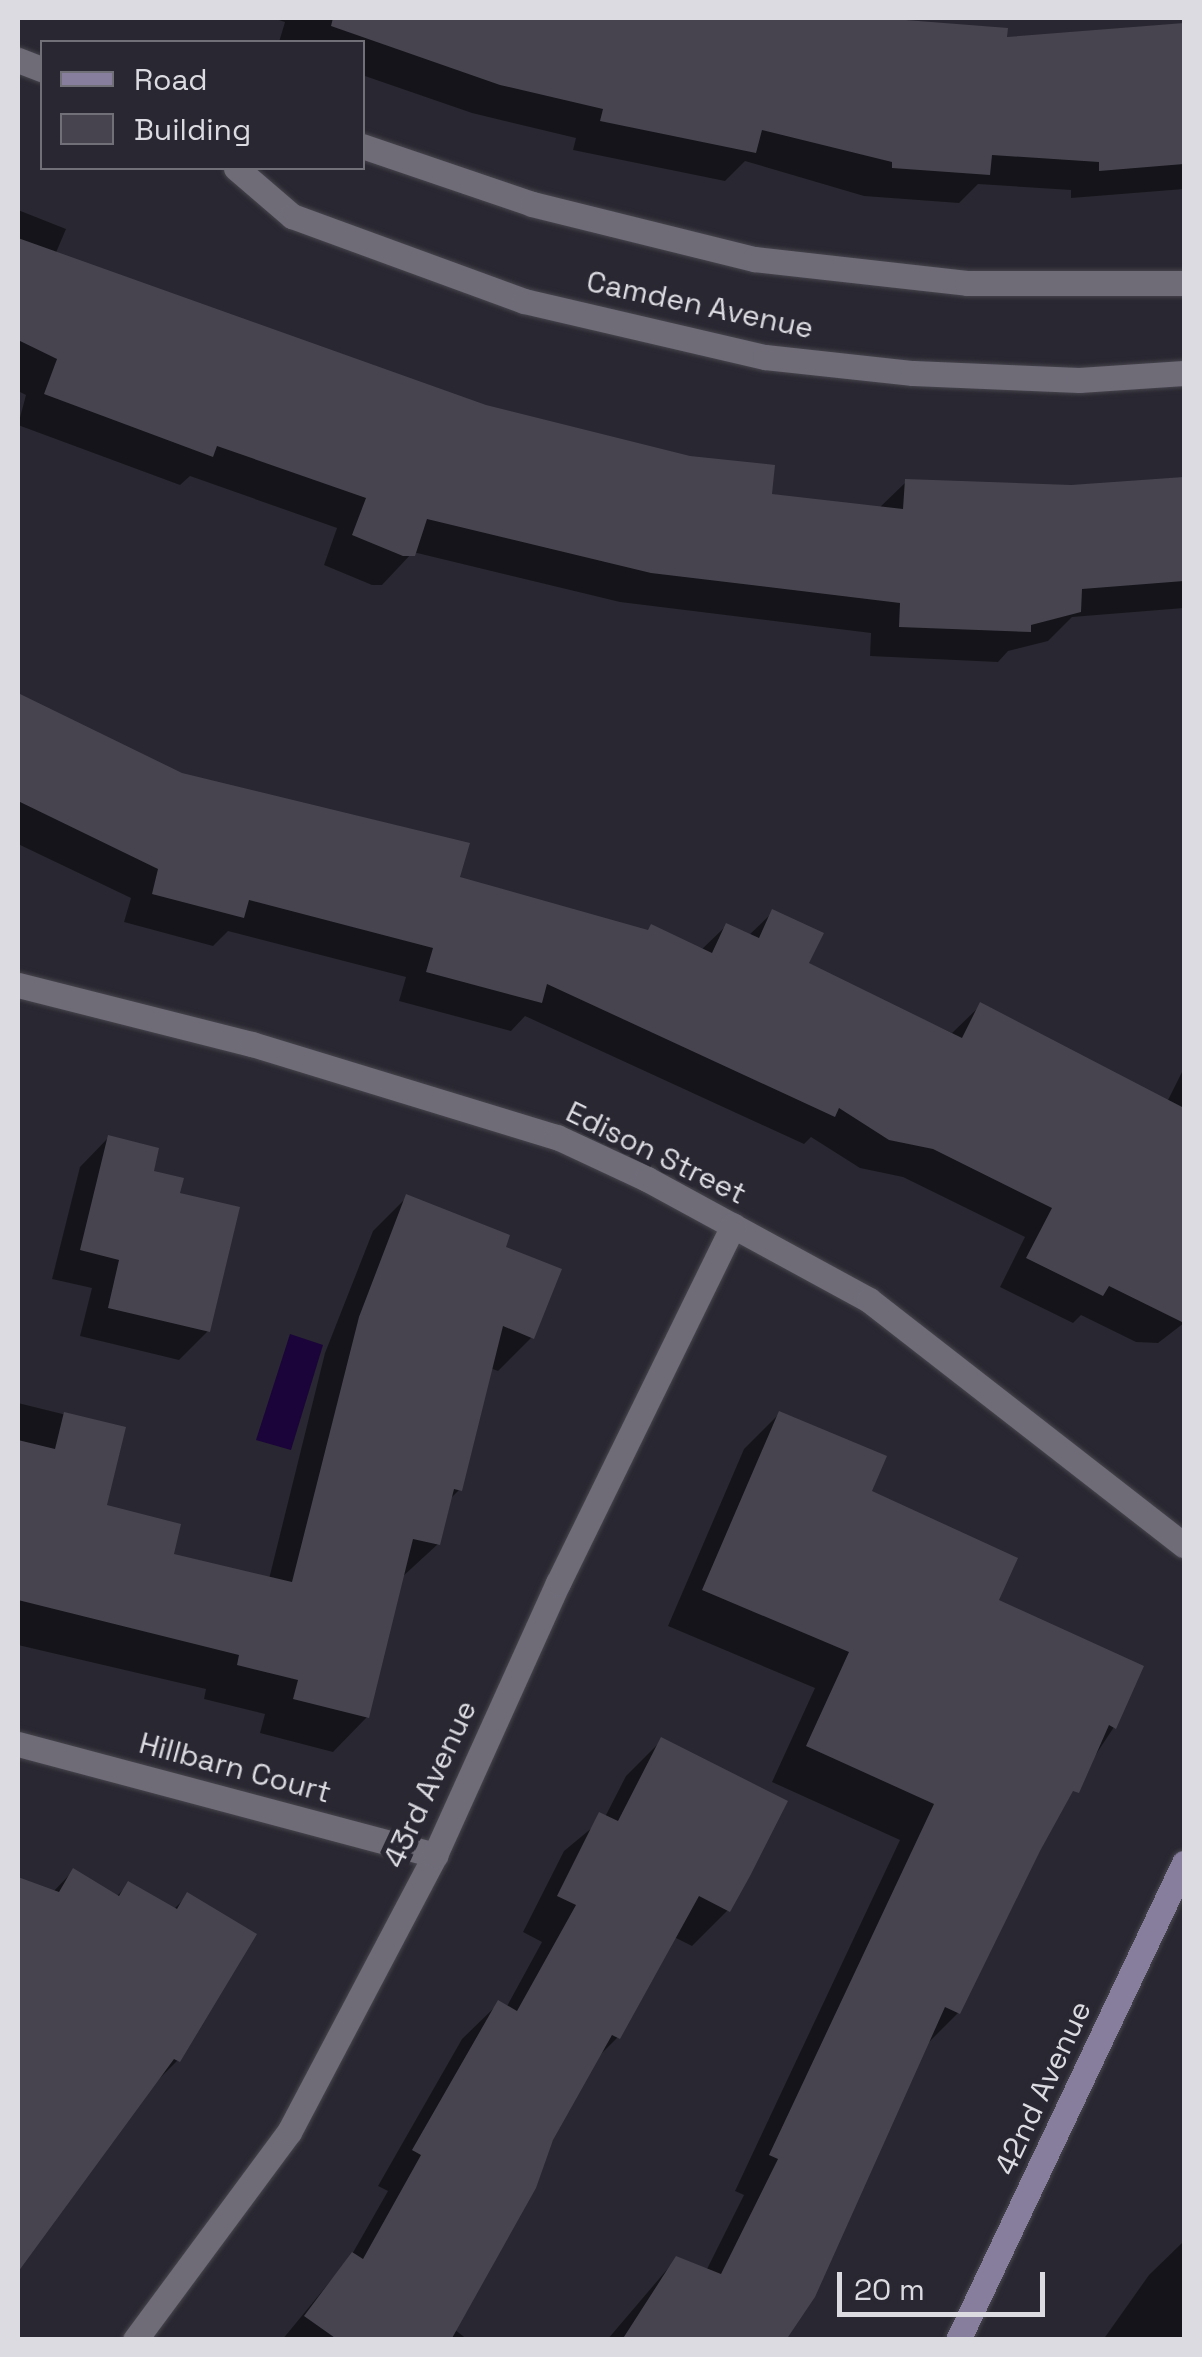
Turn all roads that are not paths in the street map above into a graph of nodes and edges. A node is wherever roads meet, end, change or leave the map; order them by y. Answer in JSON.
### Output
{"nodes":[{"id":1,"x":365,"y":147,"type":"edge"},
{"id":2,"x":238,"y":170,"type":"edge"},
{"id":3,"x":1184,"y":283,"type":"edge"},
{"id":4,"x":1184,"y":374,"type":"edge"},
{"id":5,"x":18,"y":985,"type":"edge"},
{"id":6,"x":732,"y":1226,"type":"junction"},
{"id":7,"x":1184,"y":1545,"type":"edge"},
{"id":8,"x":18,"y":1744,"type":"edge"},
{"id":9,"x":435,"y":1855,"type":"junction"},
{"id":10,"x":1184,"y":1863,"type":"edge"},
{"id":11,"x":135,"y":2340,"type":"edge"},
{"id":12,"x":958,"y":2340,"type":"edge"}],
"edges":[{"from":1,"to":3,"type":"street","name":"Camden Avenue"},
{"from":2,"to":4,"type":"street","name":"Camden Avenue"},
{"from":5,"to":6,"type":"street","name":"Edison Street"},
{"from":6,"to":7,"type":"street","name":"Edison Street"},
{"from":6,"to":9,"type":"street","name":"43rd Avenue"},
{"from":8,"to":9,"type":"street","name":"Hillbarn Court"},
{"from":9,"to":11,"type":"street","name":"43rd Avenue"},
{"from":10,"to":12,"type":"street","name":"42nd Avenue"}]}
